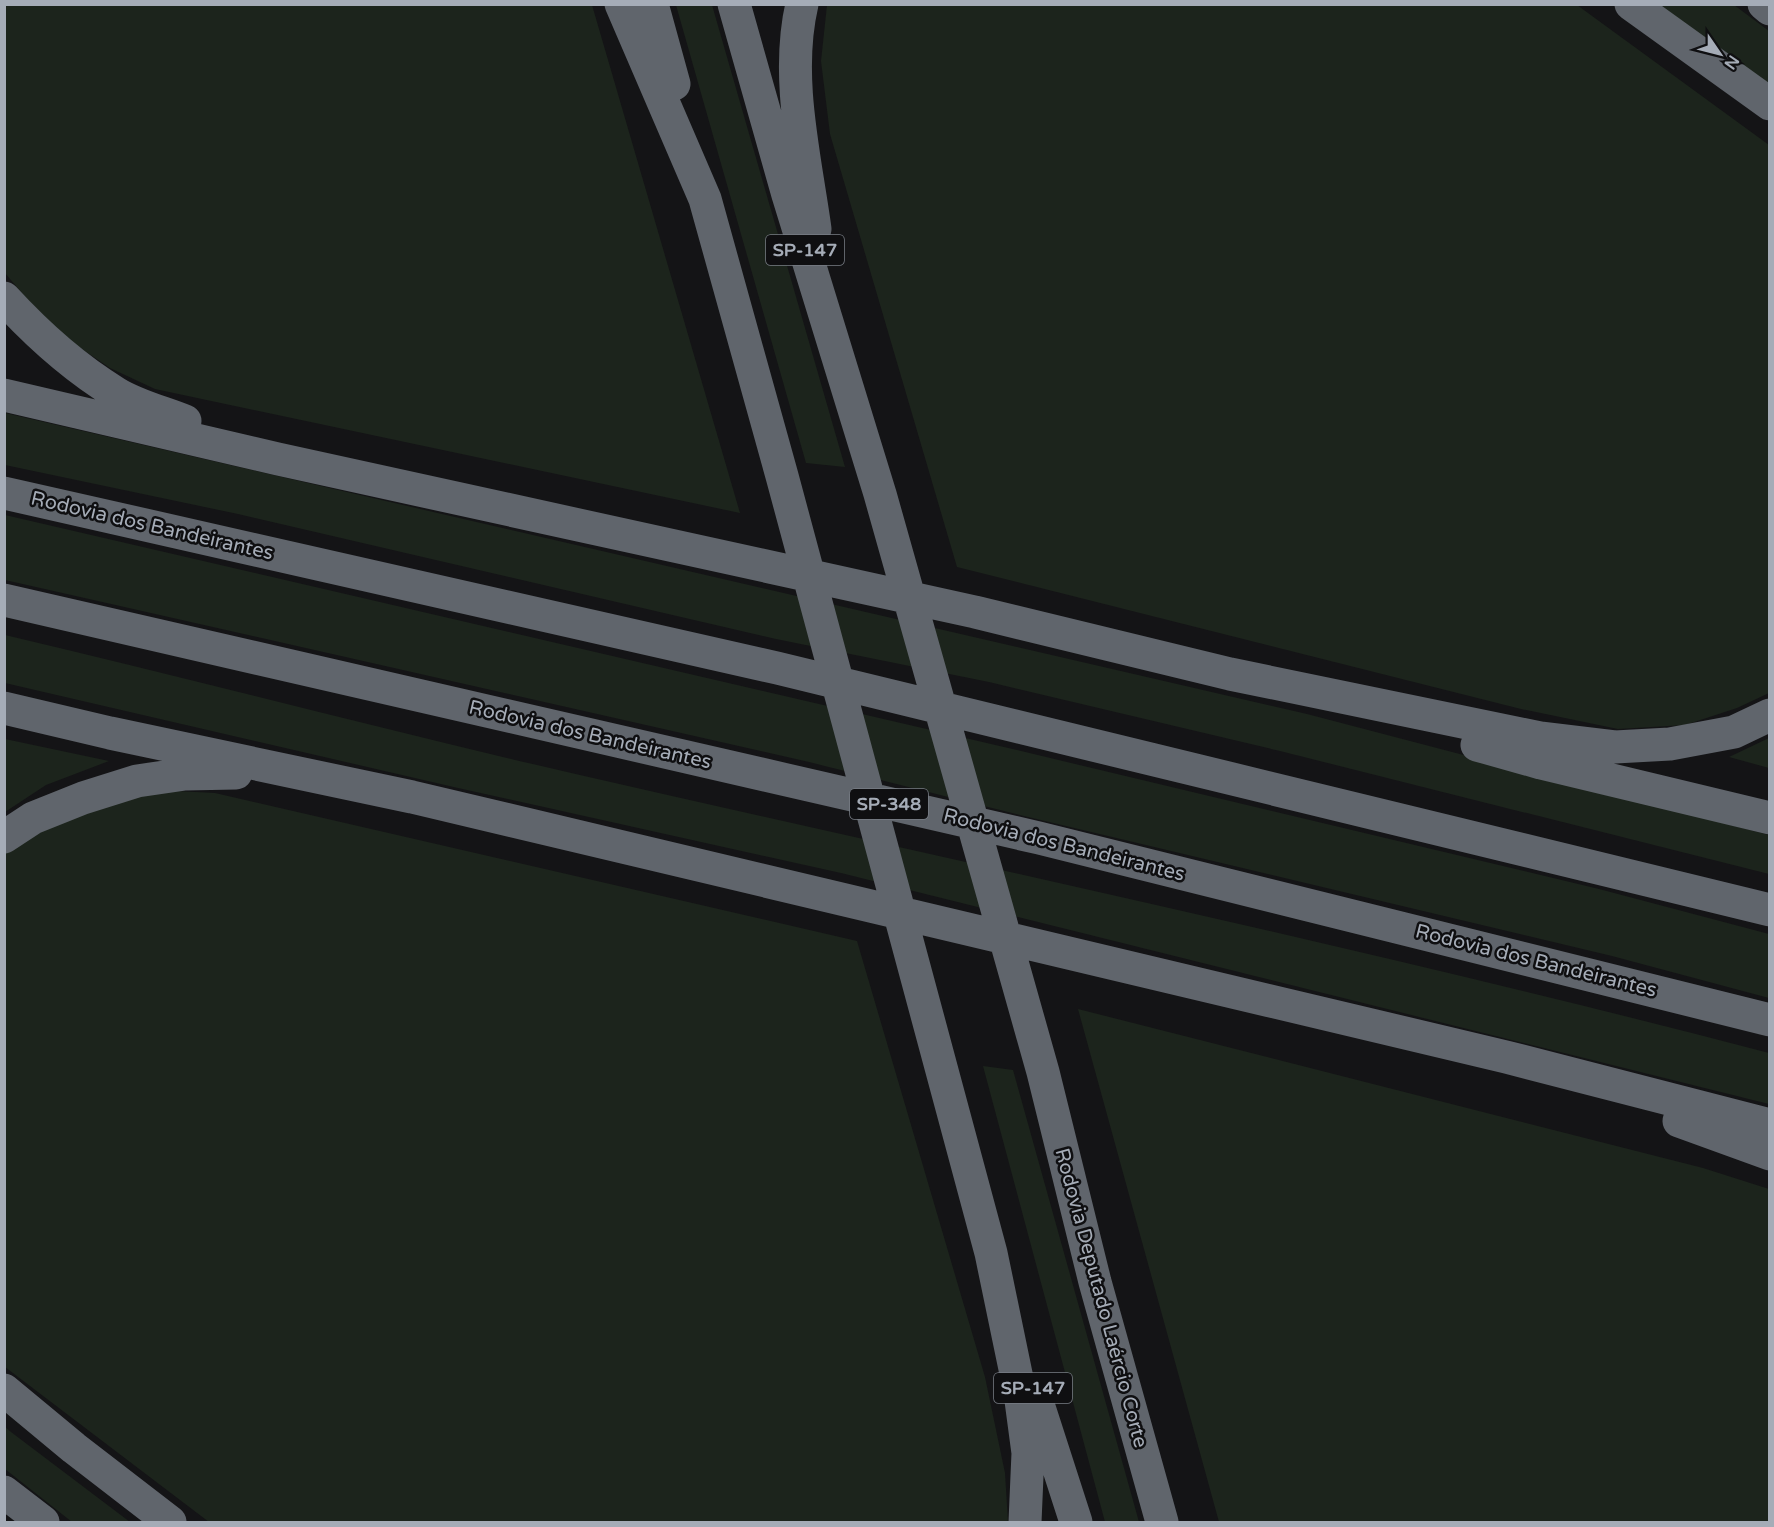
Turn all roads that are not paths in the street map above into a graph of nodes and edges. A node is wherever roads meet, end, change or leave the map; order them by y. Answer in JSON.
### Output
{"nodes":[{"id":1,"x":621,"y":4,"type":"edge"},
{"id":2,"x":652,"y":4,"type":"edge"},
{"id":3,"x":734,"y":4,"type":"edge"},
{"id":4,"x":802,"y":4,"type":"edge"},
{"id":5,"x":1631,"y":4,"type":"edge"},
{"id":6,"x":1764,"y":4,"type":"edge"},
{"id":7,"x":1770,"y":9,"type":"edge"},
{"id":8,"x":1770,"y":104,"type":"edge"},
{"id":9,"x":705,"y":199,"type":"junction"},
{"id":10,"x":4,"y":298,"type":"edge"},
{"id":11,"x":828,"y":323,"type":"junction"},
{"id":12,"x":4,"y":395,"type":"edge"},
{"id":13,"x":278,"y":459,"type":"junction"},
{"id":14,"x":4,"y":493,"type":"edge"},
{"id":15,"x":4,"y":600,"type":"edge"},
{"id":16,"x":1230,"y":674,"type":"junction"},
{"id":17,"x":4,"y":708,"type":"edge"},
{"id":18,"x":1770,"y":714,"type":"edge"},
{"id":19,"x":412,"y":797,"type":"junction"},
{"id":20,"x":1770,"y":818,"type":"edge"},
{"id":21,"x":4,"y":837,"type":"edge"},
{"id":22,"x":1770,"y":910,"type":"edge"},
{"id":23,"x":1770,"y":1020,"type":"edge"},
{"id":24,"x":1506,"y":1057,"type":"junction"},
{"id":25,"x":1770,"y":1125,"type":"edge"},
{"id":26,"x":1770,"y":1154,"type":"edge"},
{"id":27,"x":991,"y":1253,"type":"junction"},
{"id":28,"x":1095,"y":1282,"type":"junction"},
{"id":29,"x":4,"y":1390,"type":"edge"},
{"id":30,"x":4,"y":1492,"type":"edge"},
{"id":31,"x":43,"y":1522,"type":"edge"},
{"id":32,"x":170,"y":1522,"type":"edge"},
{"id":33,"x":1025,"y":1522,"type":"edge"},
{"id":34,"x":1076,"y":1522,"type":"edge"},
{"id":35,"x":1162,"y":1522,"type":"edge"},
{"id":36,"x":1184,"y":1522,"type":"edge"}],
"edges":[{"from":1,"to":9,"type":"highway"},
{"from":2,"to":9,"type":"highway","number":"SP-147"},
{"from":3,"to":11,"type":"highway","number":"SP-147"},
{"from":4,"to":11,"type":"highway"},
{"from":5,"to":8,"type":"highway"},
{"from":6,"to":7,"type":"highway"},
{"from":9,"to":27,"type":"highway","number":"SP-147"},
{"from":10,"to":13,"type":"highway"},
{"from":11,"to":28,"type":"highway","name":"Rodovia Deputado Laércio Corte","number":"SP-147"},
{"from":12,"to":13,"type":"highway"},
{"from":13,"to":16,"type":"highway"},
{"from":14,"to":22,"type":"highway","name":"Rodovia dos Bandeirantes"},
{"from":15,"to":23,"type":"highway","name":"Rodovia dos Bandeirantes","number":"SP-348"},
{"from":16,"to":18,"type":"highway"},
{"from":16,"to":20,"type":"highway"},
{"from":17,"to":19,"type":"highway"},
{"from":19,"to":21,"type":"highway"},
{"from":19,"to":24,"type":"highway"},
{"from":24,"to":25,"type":"highway"},
{"from":24,"to":26,"type":"highway"},
{"from":27,"to":33,"type":"highway"},
{"from":27,"to":34,"type":"highway","number":"SP-147"},
{"from":28,"to":35,"type":"highway","name":"Rodovia Deputado Laércio Corte","number":"SP-147"},
{"from":28,"to":36,"type":"highway"},
{"from":29,"to":32,"type":"highway"},
{"from":30,"to":31,"type":"highway"}]}
